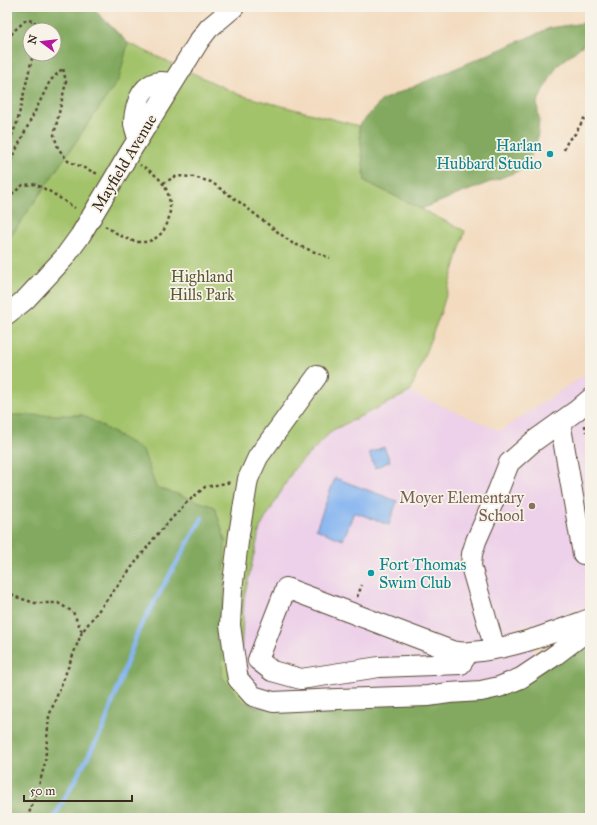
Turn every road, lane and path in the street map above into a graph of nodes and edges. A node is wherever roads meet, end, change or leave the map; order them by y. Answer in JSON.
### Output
{"nodes":[{"id":1,"x":234,"y":7,"type":"edge"},
{"id":2,"x":24,"y":22,"type":"edge"},
{"id":3,"x":35,"y":22,"type":"edge"},
{"id":4,"x":22,"y":24,"type":"edge"},
{"id":5,"x":7,"y":39,"type":"edge"},
{"id":6,"x":31,"y":62,"type":"edge"},
{"id":7,"x":590,"y":113,"type":"edge"},
{"id":8,"x":7,"y":147,"type":"edge"},
{"id":9,"x":564,"y":150,"type":"dead end"},
{"id":10,"x":126,"y":158,"type":"junction"},
{"id":11,"x":7,"y":165,"type":"edge"},
{"id":12,"x":112,"y":181,"type":"junction"},
{"id":13,"x":163,"y":183,"type":"junction"},
{"id":14,"x":7,"y":198,"type":"edge"},
{"id":15,"x":75,"y":208,"type":"dead end"},
{"id":16,"x":104,"y":225,"type":"dead end"},
{"id":17,"x":330,"y":258,"type":"dead end"},
{"id":18,"x":7,"y":314,"type":"edge"},
{"id":19,"x":317,"y":376,"type":"dead end"},
{"id":20,"x":590,"y":399,"type":"edge"},
{"id":21,"x":560,"y":422,"type":"junction"},
{"id":22,"x":248,"y":479,"type":"junction"},
{"id":23,"x":583,"y":554,"type":"dead end"},
{"id":24,"x":7,"y":590,"type":"edge"},
{"id":25,"x":590,"y":619,"type":"edge"},
{"id":26,"x":590,"y":624,"type":"edge"},
{"id":27,"x":82,"y":632,"type":"junction"},
{"id":28,"x":495,"y":649,"type":"junction"},
{"id":29,"x":470,"y":652,"type":"junction"},
{"id":30,"x":27,"y":818,"type":"edge"}],
"edges":[{"from":1,"to":10,"type":"street","name":"Mayfield Avenue"},
{"from":2,"to":3,"type":"path"},
{"from":4,"to":5,"type":"path"},
{"from":6,"to":8,"type":"path"},
{"from":7,"to":9,"type":"path"},
{"from":10,"to":12,"type":"street","name":"Mayfield Avenue"},
{"from":10,"to":13,"type":"path"},
{"from":11,"to":12,"type":"path"},
{"from":12,"to":18,"type":"street","name":"Mayfield Avenue"},
{"from":13,"to":16,"type":"path"},
{"from":13,"to":17,"type":"path"},
{"from":14,"to":15,"type":"path"},
{"from":19,"to":22,"type":"street"},
{"from":20,"to":21,"type":"street"},
{"from":21,"to":23,"type":"street"},
{"from":21,"to":28,"type":"street"},
{"from":22,"to":26,"type":"street"},
{"from":22,"to":27,"type":"path"},
{"from":24,"to":27,"type":"path"},
{"from":25,"to":28,"type":"street"},
{"from":27,"to":30,"type":"path"},
{"from":28,"to":29,"type":"street"},
{"from":29,"to":29,"type":"street"}]}
